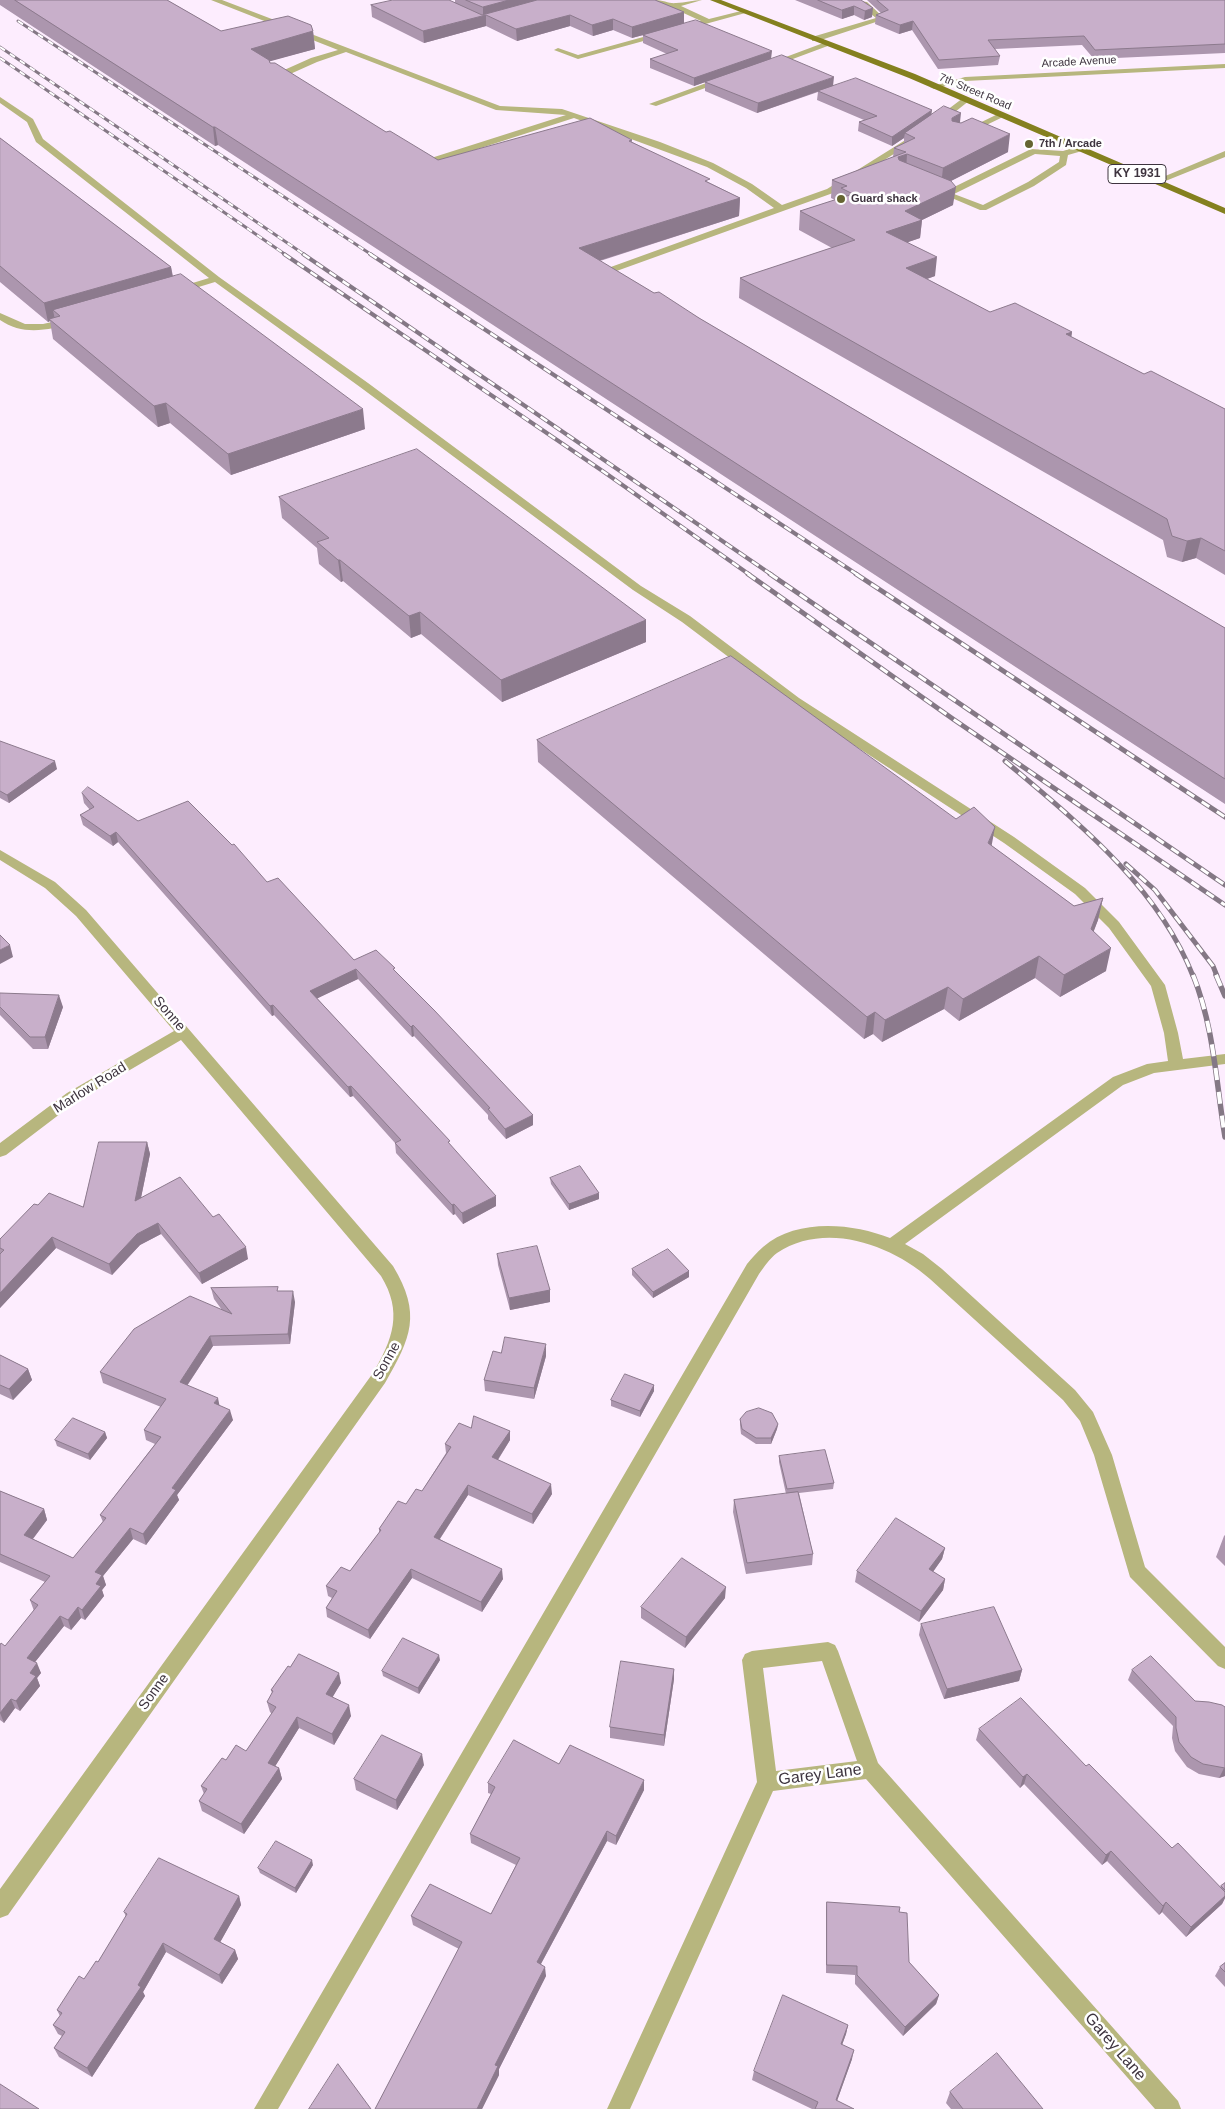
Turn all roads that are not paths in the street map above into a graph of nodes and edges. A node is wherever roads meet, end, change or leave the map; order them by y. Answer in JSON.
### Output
{"nodes":[{"id":1,"x":215,"y":0,"type":"edge"},
{"id":2,"x":659,"y":0,"type":"edge"},
{"id":3,"x":698,"y":0,"type":"edge"},
{"id":4,"x":714,"y":0,"type":"edge"},
{"id":5,"x":853,"y":0,"type":"edge"},
{"id":6,"x":674,"y":6,"type":"junction"},
{"id":7,"x":745,"y":12,"type":"junction"},
{"id":8,"x":708,"y":21,"type":"junction"},
{"id":9,"x":815,"y":39,"type":"junction"},
{"id":10,"x":829,"y":44,"type":"junction"},
{"id":11,"x":345,"y":50,"type":"junction"},
{"id":12,"x":558,"y":50,"type":"dead end"},
{"id":13,"x":764,"y":66,"type":"edge"},
{"id":14,"x":1224,"y":67,"type":"edge"},
{"id":15,"x":276,"y":77,"type":"edge"},
{"id":16,"x":727,"y":79,"type":"edge"},
{"id":17,"x":934,"y":87,"type":"junction"},
{"id":18,"x":0,"y":99,"type":"edge"},
{"id":19,"x":966,"y":100,"type":"junction"},
{"id":20,"x":653,"y":104,"type":"dead end"},
{"id":21,"x":574,"y":115,"type":"junction"},
{"id":22,"x":1003,"y":115,"type":"junction"},
{"id":23,"x":955,"y":137,"type":"edge"},
{"id":24,"x":1079,"y":149,"type":"junction"},
{"id":25,"x":1064,"y":154,"type":"junction"},
{"id":26,"x":1225,"y":154,"type":"edge"},
{"id":27,"x":431,"y":161,"type":"edge"},
{"id":28,"x":1155,"y":182,"type":"junction"},
{"id":29,"x":928,"y":187,"type":"edge"},
{"id":30,"x":946,"y":194,"type":"junction"},
{"id":31,"x":781,"y":209,"type":"junction"},
{"id":32,"x":1225,"y":211,"type":"edge"},
{"id":33,"x":611,"y":270,"type":"edge"},
{"id":34,"x":216,"y":280,"type":"junction"},
{"id":35,"x":168,"y":293,"type":"edge"},
{"id":36,"x":0,"y":316,"type":"edge"},
{"id":37,"x":83,"y":317,"type":"edge"},
{"id":38,"x":0,"y":854,"type":"edge"},
{"id":39,"x":184,"y":1032,"type":"junction"},
{"id":40,"x":1225,"y":1059,"type":"edge"},
{"id":41,"x":1176,"y":1064,"type":"junction"},
{"id":42,"x":0,"y":1151,"type":"edge"},
{"id":43,"x":891,"y":1246,"type":"junction"},
{"id":44,"x":1225,"y":1660,"type":"edge"},
{"id":45,"x":870,"y":1769,"type":"junction"},
{"id":46,"x":768,"y":1782,"type":"junction"},
{"id":47,"x":0,"y":1907,"type":"edge"},
{"id":48,"x":265,"y":2109,"type":"edge"},
{"id":49,"x":618,"y":2109,"type":"edge"},
{"id":50,"x":1170,"y":2109,"type":"edge"}],
"edges":[{"from":1,"to":11,"type":"street"},
{"from":2,"to":6,"type":"street"},
{"from":3,"to":6,"type":"street"},
{"from":4,"to":7,"type":"main road","name":"7th Street Road","number":"KY 1931"},
{"from":5,"to":9,"type":"street"},
{"from":6,"to":8,"type":"street"},
{"from":7,"to":8,"type":"street"},
{"from":7,"to":9,"type":"main road","name":"7th Street Road","number":"KY 1931"},
{"from":8,"to":12,"type":"street"},
{"from":9,"to":10,"type":"main road","name":"7th Street Road","number":"KY 1931"},
{"from":10,"to":13,"type":"street"},
{"from":10,"to":17,"type":"main road","name":"7th Street Road","number":"KY 1931"},
{"from":11,"to":15,"type":"street"},
{"from":11,"to":21,"type":"street"},
{"from":14,"to":17,"type":"street","name":"Arcade Avenue"},
{"from":16,"to":20,"type":"street"},
{"from":17,"to":19,"type":"main road","name":"7th Street Road","number":"KY 1931"},
{"from":18,"to":34,"type":"street"},
{"from":19,"to":22,"type":"main road","name":"7th Street Road","number":"KY 1931"},
{"from":19,"to":31,"type":"street"},
{"from":21,"to":27,"type":"street"},
{"from":21,"to":31,"type":"street"},
{"from":22,"to":23,"type":"street"},
{"from":22,"to":24,"type":"main road","name":"7th Street Road","number":"KY 1931"},
{"from":24,"to":25,"type":"street"},
{"from":24,"to":28,"type":"main road","name":"7th Street Road","number":"KY 1931"},
{"from":25,"to":30,"type":"street"},
{"from":25,"to":30,"type":"street"},
{"from":26,"to":28,"type":"street"},
{"from":28,"to":32,"type":"main road","name":"7th Street Road","number":"KY 1931"},
{"from":29,"to":30,"type":"street"},
{"from":31,"to":33,"type":"street"},
{"from":34,"to":35,"type":"street"},
{"from":34,"to":41,"type":"street"},
{"from":36,"to":37,"type":"street"},
{"from":38,"to":39,"type":"street","name":"Sonne"},
{"from":39,"to":42,"type":"street","name":"Marlow Road"},
{"from":39,"to":47,"type":"street","name":"Sonne"},
{"from":40,"to":41,"type":"street"},
{"from":41,"to":43,"type":"street"},
{"from":43,"to":44,"type":"street"},
{"from":43,"to":48,"type":"street"},
{"from":45,"to":46,"type":"street","name":"Garey Lane"},
{"from":45,"to":46,"type":"street"},
{"from":45,"to":50,"type":"street","name":"Garey Lane"},
{"from":46,"to":49,"type":"street","name":"Garey Lane"}]}
